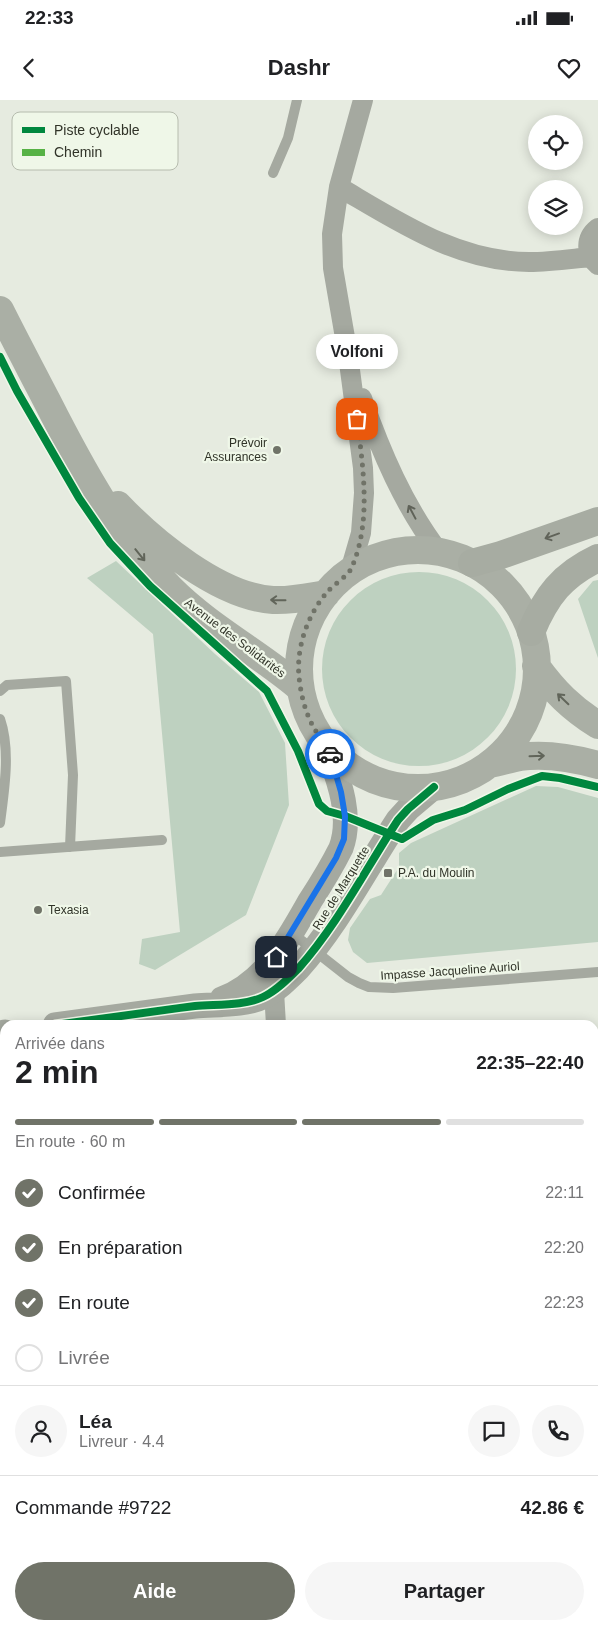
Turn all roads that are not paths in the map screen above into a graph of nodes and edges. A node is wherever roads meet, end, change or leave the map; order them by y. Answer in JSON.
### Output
{"nodes":[{"id":1,"x":297,"y":100,"type":"edge"},
{"id":2,"x":363,"y":100,"type":"edge"},
{"id":3,"x":273,"y":173,"type":"dead end"},
{"id":4,"x":340,"y":188,"type":"junction"},
{"id":5,"x":598,"y":228,"type":"edge"},
{"id":6,"x":594,"y":261,"type":"edge"},
{"id":7,"x":0,"y":310,"type":"edge"},
{"id":8,"x":348,"y":355,"type":"junction"},
{"id":9,"x":67,"y":441,"type":"junction"},
{"id":10,"x":598,"y":521,"type":"edge"},
{"id":11,"x":439,"y":552,"type":"junction"},
{"id":12,"x":598,"y":558,"type":"edge"},
{"id":13,"x":472,"y":563,"type":"junction"},
{"id":14,"x":350,"y":571,"type":"junction"},
{"id":15,"x":326,"y":594,"type":"junction"},
{"id":16,"x":531,"y":632,"type":"junction"},
{"id":17,"x":536,"y":666,"type":"junction"},
{"id":18,"x":300,"y":688,"type":"junction"},
{"id":19,"x":0,"y":691,"type":"edge"},
{"id":20,"x":0,"y":719,"type":"edge"},
{"id":21,"x":598,"y":725,"type":"edge"},
{"id":22,"x":327,"y":747,"type":"junction"},
{"id":23,"x":490,"y":764,"type":"junction"},
{"id":24,"x":598,"y":765,"type":"edge"},
{"id":25,"x":434,"y":787,"type":"junction"},
{"id":26,"x":0,"y":823,"type":"edge"},
{"id":27,"x":162,"y":840,"type":"dead end"},
{"id":28,"x":70,"y":847,"type":"junction"},
{"id":29,"x":0,"y":852,"type":"edge"},
{"id":30,"x":292,"y":932,"type":"junction"},
{"id":31,"x":314,"y":950,"type":"junction"},
{"id":32,"x":598,"y":972,"type":"edge"},
{"id":33,"x":274,"y":991,"type":"junction"},
{"id":34,"x":196,"y":1006,"type":"junction"},
{"id":35,"x":92,"y":1020,"type":"edge"},
{"id":36,"x":276,"y":1020,"type":"edge"}],
"edges":[{"from":1,"to":3,"type":"lane"},
{"from":2,"to":4,"type":"street"},
{"from":4,"to":6,"type":"street"},
{"from":4,"to":8,"type":"street"},
{"from":5,"to":6,"type":"street"},
{"from":7,"to":9,"type":"main road","name":"Avenue des Solidarités"},
{"from":11,"to":8,"type":"street","one_way":true},
{"from":8,"to":14,"type":"street"},
{"from":15,"to":9,"type":"main road","name":"Avenue des Solidarités","one_way":true},
{"from":9,"to":18,"type":"main road","name":"Avenue des Solidarités","one_way":true},
{"from":10,"to":13,"type":"highway","one_way":true},
{"from":11,"to":13,"type":"main road"},
{"from":11,"to":14,"type":"main road"},
{"from":12,"to":16,"type":"highway"},
{"from":13,"to":16,"type":"main road"},
{"from":14,"to":15,"type":"main road"},
{"from":15,"to":18,"type":"main road"},
{"from":16,"to":17,"type":"main road"},
{"from":21,"to":17,"type":"main road","one_way":true},
{"from":17,"to":23,"type":"main road"},
{"from":18,"to":22,"type":"main road"},
{"from":19,"to":28,"type":"lane"},
{"from":20,"to":26,"type":"lane"},
{"from":22,"to":25,"type":"main road"},
{"from":22,"to":30,"type":"street","name":"Rue de Marquette"},
{"from":23,"to":24,"type":"main road","one_way":true},
{"from":23,"to":25,"type":"main road"},
{"from":25,"to":31,"type":"street","name":"Rue de Marquette"},
{"from":27,"to":28,"type":"lane"},
{"from":28,"to":29,"type":"lane"},
{"from":30,"to":31,"type":"lane","name":"Impasse Jacqueline Auriol"},
{"from":30,"to":34,"type":"street","name":"Rue de Marquette"},
{"from":31,"to":32,"type":"lane","name":"Impasse Jacqueline Auriol"},
{"from":31,"to":33,"type":"street","name":"Rue de Marquette"},
{"from":33,"to":34,"type":"street","name":"Rue de Marquette"},
{"from":33,"to":36,"type":"street"},
{"from":34,"to":35,"type":"street","name":"Rue de Marquette"}]}
